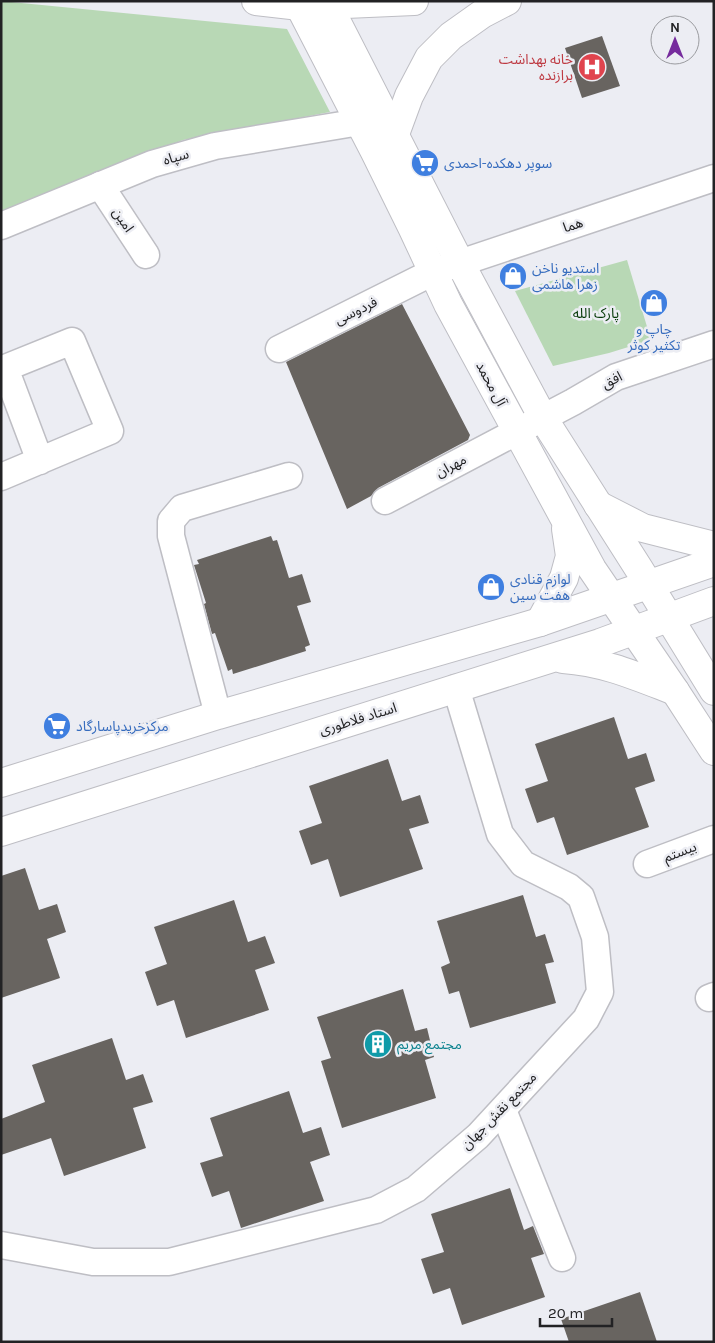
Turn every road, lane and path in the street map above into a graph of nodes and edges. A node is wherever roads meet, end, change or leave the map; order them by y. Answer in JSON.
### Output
{"nodes":[{"id":1,"x":256,"y":1,"type":"edge"},
{"id":2,"x":414,"y":1,"type":"edge"},
{"id":3,"x":507,"y":1,"type":"edge"},
{"id":4,"x":313,"y":3,"type":"edge"},
{"id":5,"x":360,"y":122,"type":"junction"},
{"id":6,"x":395,"y":134,"type":"junction"},
{"id":7,"x":714,"y":178,"type":"edge"},
{"id":8,"x":100,"y":185,"type":"junction"},
{"id":9,"x":1,"y":226,"type":"edge"},
{"id":10,"x":146,"y":255,"type":"dead end"},
{"id":11,"x":460,"y":263,"type":"junction"},
{"id":12,"x":433,"y":272,"type":"junction"},
{"id":13,"x":714,"y":344,"type":"edge"},
{"id":14,"x":279,"y":349,"type":"dead end"},
{"id":15,"x":543,"y":418,"type":"junction"},
{"id":16,"x":516,"y":431,"type":"junction"},
{"id":17,"x":40,"y":460,"type":"junction"},
{"id":18,"x":289,"y":476,"type":"dead end"},
{"id":19,"x":1,"y":477,"type":"edge"},
{"id":20,"x":385,"y":501,"type":"dead end"},
{"id":21,"x":598,"y":505,"type":"junction"},
{"id":22,"x":565,"y":520,"type":"junction"},
{"id":23,"x":714,"y":546,"type":"edge"},
{"id":24,"x":714,"y":562,"type":"edge"},
{"id":25,"x":649,"y":585,"type":"junction"},
{"id":26,"x":611,"y":598,"type":"junction"},
{"id":27,"x":714,"y":601,"type":"edge"},
{"id":28,"x":669,"y":618,"type":"junction"},
{"id":29,"x":540,"y":622,"type":"junction"},
{"id":30,"x":634,"y":631,"type":"junction"},
{"id":31,"x":551,"y":658,"type":"junction"},
{"id":32,"x":456,"y":688,"type":"junction"},
{"id":33,"x":675,"y":691,"type":"junction"},
{"id":34,"x":714,"y":691,"type":"edge"},
{"id":35,"x":218,"y":715,"type":"junction"},
{"id":36,"x":714,"y":751,"type":"edge"},
{"id":37,"x":1,"y":783,"type":"edge"},
{"id":38,"x":1,"y":832,"type":"edge"},
{"id":39,"x":714,"y":839,"type":"edge"},
{"id":40,"x":647,"y":864,"type":"dead end"},
{"id":41,"x":503,"y":1110,"type":"junction"},
{"id":42,"x":1,"y":1245,"type":"edge"},
{"id":43,"x":562,"y":1258,"type":"dead end"}],
"edges":[{"from":1,"to":4,"type":"main road"},
{"from":2,"to":4,"type":"main road"},
{"from":3,"to":6,"type":"main road"},
{"from":4,"to":5,"type":"main road","name":"آل محمد"},
{"from":4,"to":6,"type":"main road"},
{"from":5,"to":8,"type":"street","name":"سپاه"},
{"from":5,"to":12,"type":"main road","name":"آل محمد"},
{"from":6,"to":11,"type":"main road"},
{"from":7,"to":11,"type":"street","name":"هما"},
{"from":8,"to":9,"type":"street","name":"سپاه"},
{"from":8,"to":10,"type":"street","name":"امین"},
{"from":11,"to":12,"type":"street","name":"هما"},
{"from":11,"to":15,"type":"main road"},
{"from":12,"to":14,"type":"street","name":"فردوسی"},
{"from":12,"to":16,"type":"main road","name":"آل محمد"},
{"from":13,"to":15,"type":"street","name":"افق"},
{"from":15,"to":16,"type":"street","name":"افق"},
{"from":15,"to":21,"type":"main road"},
{"from":16,"to":20,"type":"street","name":"مهران"},
{"from":16,"to":22,"type":"main road","name":"آل محمد"},
{"from":17,"to":17,"type":"street"},
{"from":17,"to":19,"type":"street"},
{"from":18,"to":35,"type":"street"},
{"from":21,"to":23,"type":"main road"},
{"from":21,"to":25,"type":"main road"},
{"from":22,"to":26,"type":"main road","name":"آل محمد"},
{"from":22,"to":29,"type":"main road"},
{"from":24,"to":25,"type":"main road"},
{"from":25,"to":26,"type":"main road"},
{"from":25,"to":28,"type":"main road"},
{"from":26,"to":29,"type":"main road"},
{"from":26,"to":30,"type":"main road","name":"آل محمد"},
{"from":27,"to":28,"type":"main road","name":"استاد فلاطوری"},
{"from":28,"to":30,"type":"main road","name":"استاد فلاطوری"},
{"from":28,"to":34,"type":"main road"},
{"from":29,"to":35,"type":"main road"},
{"from":30,"to":31,"type":"main road","name":"استاد فلاطوری"},
{"from":30,"to":33,"type":"main road","name":"آل محمد"},
{"from":31,"to":32,"type":"main road","name":"استاد فلاطوری"},
{"from":31,"to":33,"type":"main road"},
{"from":32,"to":38,"type":"main road","name":"استاد فلاطوری"},
{"from":32,"to":41,"type":"street","name":"مجتمع نقش جهان"},
{"from":33,"to":36,"type":"main road","name":"آل محمد"},
{"from":35,"to":37,"type":"main road"},
{"from":39,"to":40,"type":"street","name":"بیستم"},
{"from":41,"to":42,"type":"street","name":"مجتمع نقش جهان"},
{"from":41,"to":43,"type":"street"}]}
